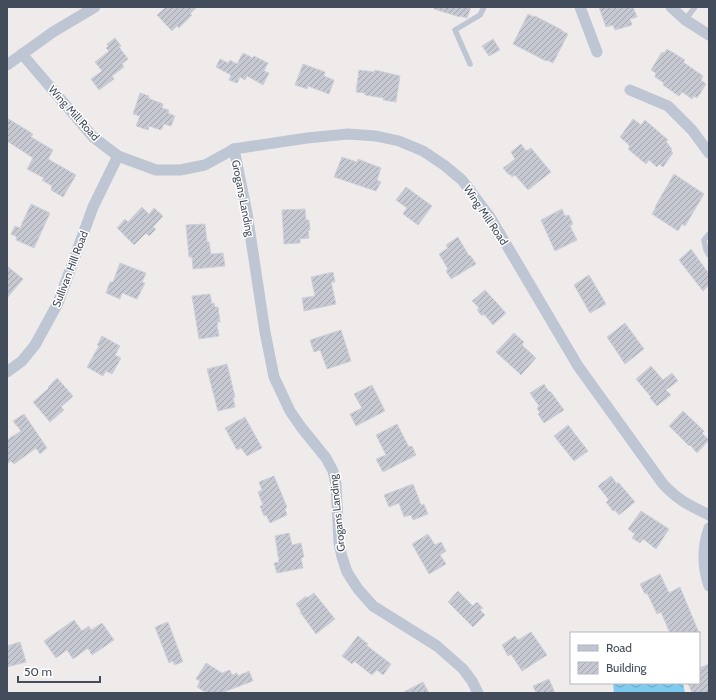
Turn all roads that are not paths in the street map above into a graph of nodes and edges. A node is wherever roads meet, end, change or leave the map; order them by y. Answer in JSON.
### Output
{"nodes":[{"id":1,"x":95,"y":7,"type":"edge"},
{"id":2,"x":484,"y":7,"type":"edge"},
{"id":3,"x":580,"y":7,"type":"edge"},
{"id":4,"x":671,"y":7,"type":"edge"},
{"id":5,"x":695,"y":7,"type":"edge"},
{"id":6,"x":685,"y":20,"type":"junction"},
{"id":7,"x":709,"y":35,"type":"edge"},
{"id":8,"x":597,"y":52,"type":"dead end"},
{"id":9,"x":22,"y":54,"type":"junction"},
{"id":10,"x":470,"y":64,"type":"dead end"},
{"id":11,"x":7,"y":65,"type":"edge"},
{"id":12,"x":630,"y":90,"type":"dead end"},
{"id":13,"x":234,"y":149,"type":"junction"},
{"id":14,"x":709,"y":153,"type":"edge"},
{"id":15,"x":118,"y":156,"type":"junction"},
{"id":16,"x":709,"y":234,"type":"edge"},
{"id":17,"x":709,"y":255,"type":"edge"},
{"id":18,"x":7,"y":372,"type":"edge"},
{"id":19,"x":709,"y":515,"type":"edge"},
{"id":20,"x":709,"y":528,"type":"edge"},
{"id":21,"x":709,"y":586,"type":"edge"},
{"id":22,"x":478,"y":693,"type":"edge"}],
"edges":[{"from":1,"to":9,"type":"street"},
{"from":2,"to":10,"type":"lane"},
{"from":3,"to":8,"type":"street"},
{"from":4,"to":6,"type":"street"},
{"from":5,"to":6,"type":"lane"},
{"from":6,"to":7,"type":"street"},
{"from":9,"to":11,"type":"street"},
{"from":9,"to":15,"type":"street","name":"Wing Mill Road"},
{"from":12,"to":14,"type":"street"},
{"from":13,"to":15,"type":"street","name":"Wing Mill Road"},
{"from":13,"to":19,"type":"street","name":"Wing Mill Road"},
{"from":13,"to":22,"type":"street","name":"Grogans Landing"},
{"from":15,"to":18,"type":"street","name":"Sullivan Hill Road"},
{"from":16,"to":17,"type":"lane"},
{"from":20,"to":21,"type":"street"}]}
